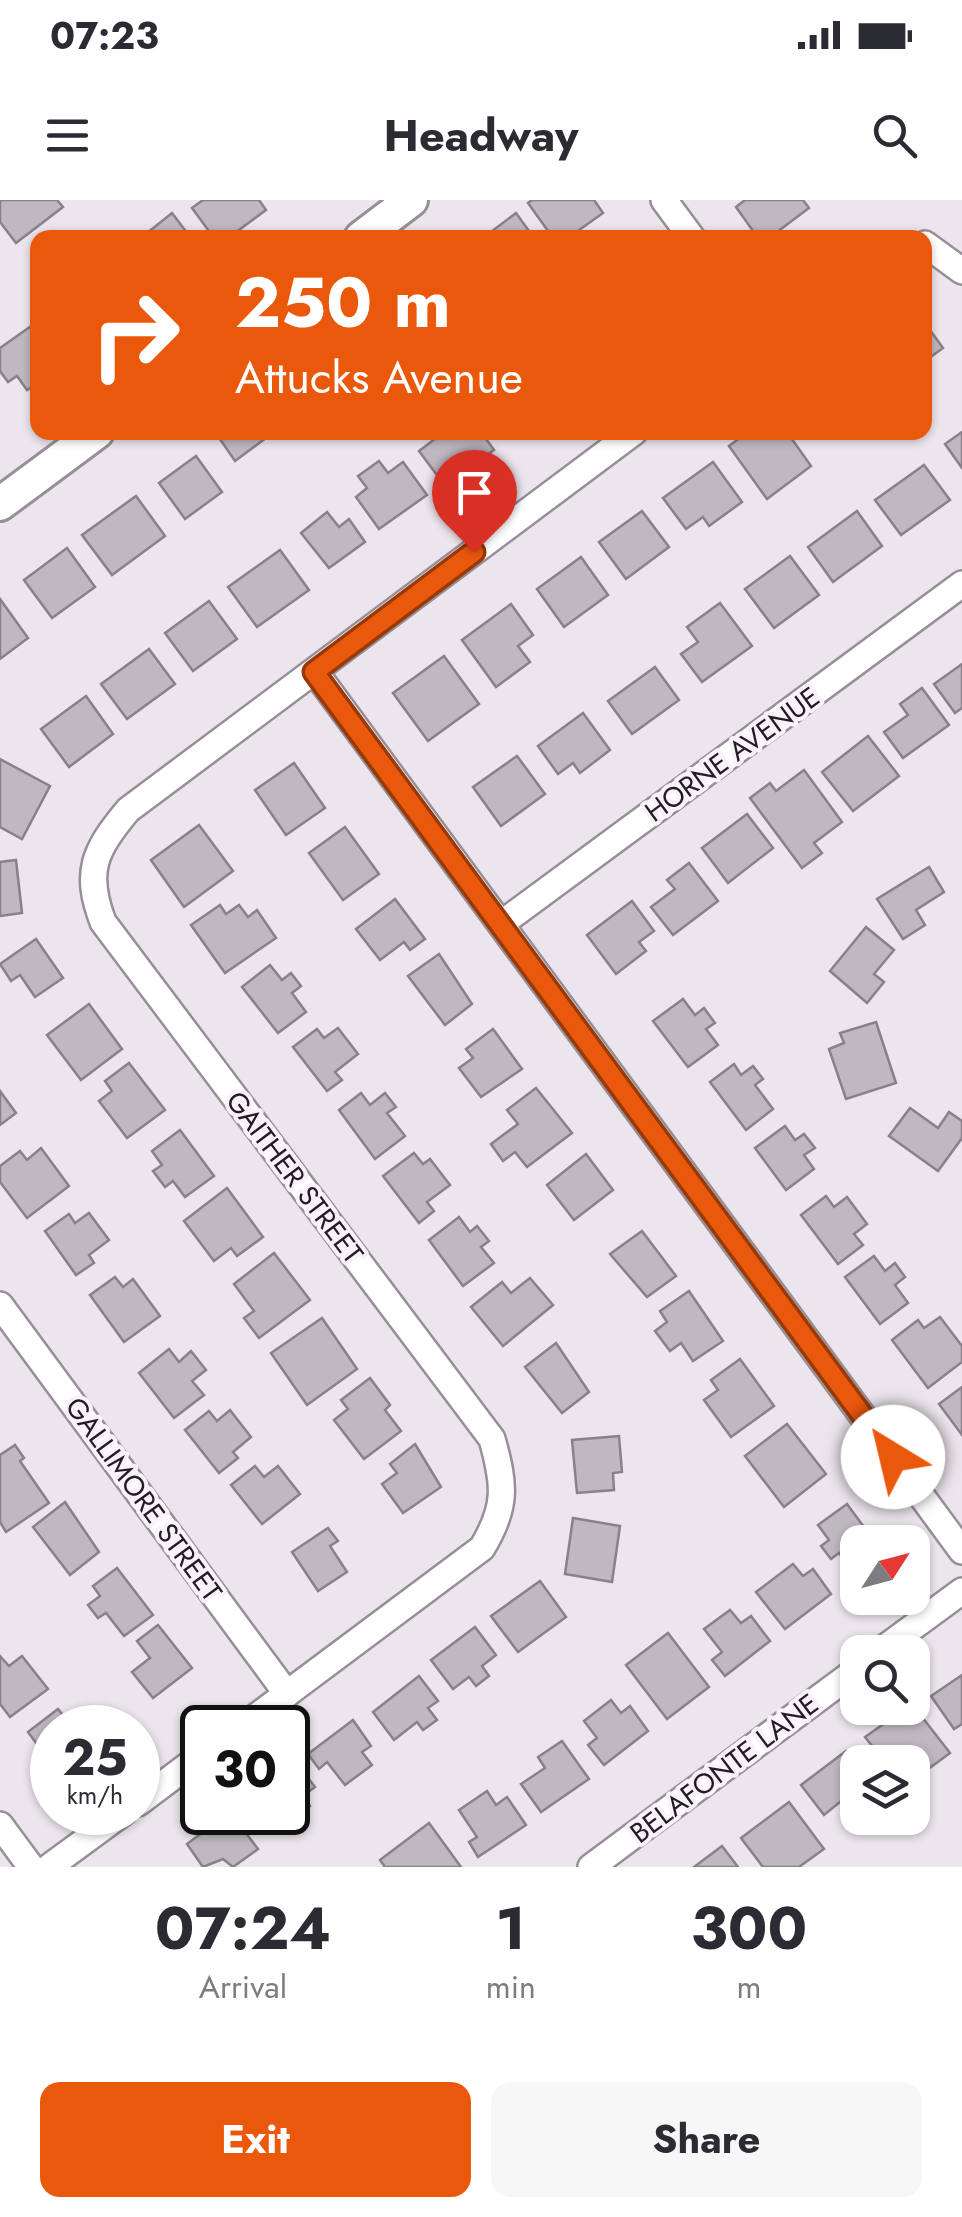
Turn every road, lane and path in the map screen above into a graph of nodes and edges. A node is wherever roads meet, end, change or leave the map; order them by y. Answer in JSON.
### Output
{"nodes":[{"id":1,"x":411,"y":200,"type":"edge"},
{"id":2,"x":664,"y":200,"type":"edge"},
{"id":3,"x":371,"y":230,"type":"edge"},
{"id":4,"x":686,"y":230,"type":"edge"},
{"id":5,"x":932,"y":249,"type":"edge"},
{"id":6,"x":962,"y":271,"type":"edge"},
{"id":7,"x":86,"y":440,"type":"edge"},
{"id":8,"x":623,"y":440,"type":"edge"},
{"id":9,"x":0,"y":504,"type":"edge"},
{"id":10,"x":962,"y":584,"type":"edge"},
{"id":11,"x":314,"y":672,"type":"junction"},
{"id":12,"x":502,"y":924,"type":"junction"},
{"id":13,"x":0,"y":1305,"type":"edge"},
{"id":14,"x":962,"y":1551,"type":"edge"},
{"id":15,"x":962,"y":1591,"type":"edge"},
{"id":16,"x":902,"y":1635,"type":"edge"},
{"id":17,"x":840,"y":1681,"type":"edge"},
{"id":18,"x":287,"y":1694,"type":"junction"},
{"id":19,"x":272,"y":1705,"type":"edge"},
{"id":20,"x":0,"y":1825,"type":"edge"},
{"id":21,"x":93,"y":1835,"type":"edge"},
{"id":22,"x":31,"y":1867,"type":"edge"},
{"id":23,"x":49,"y":1867,"type":"edge"},
{"id":24,"x":591,"y":1867,"type":"edge"}],
"edges":[{"from":1,"to":3,"type":"street"},
{"from":2,"to":4,"type":"street"},
{"from":5,"to":6,"type":"street"},
{"from":7,"to":9,"type":"street"},
{"from":8,"to":11,"type":"street","name":"GAITHER STREET"},
{"from":10,"to":12,"type":"street","name":"HORNE AVENUE"},
{"from":11,"to":12,"type":"street"},
{"from":11,"to":18,"type":"street","name":"GAITHER STREET"},
{"from":12,"to":14,"type":"street"},
{"from":13,"to":18,"type":"street","name":"GALLIMORE STREET"},
{"from":15,"to":16,"type":"street"},
{"from":17,"to":24,"type":"street","name":"BELAFONTE LANE"},
{"from":18,"to":19,"type":"street"},
{"from":20,"to":22,"type":"street"},
{"from":21,"to":23,"type":"street"}]}
